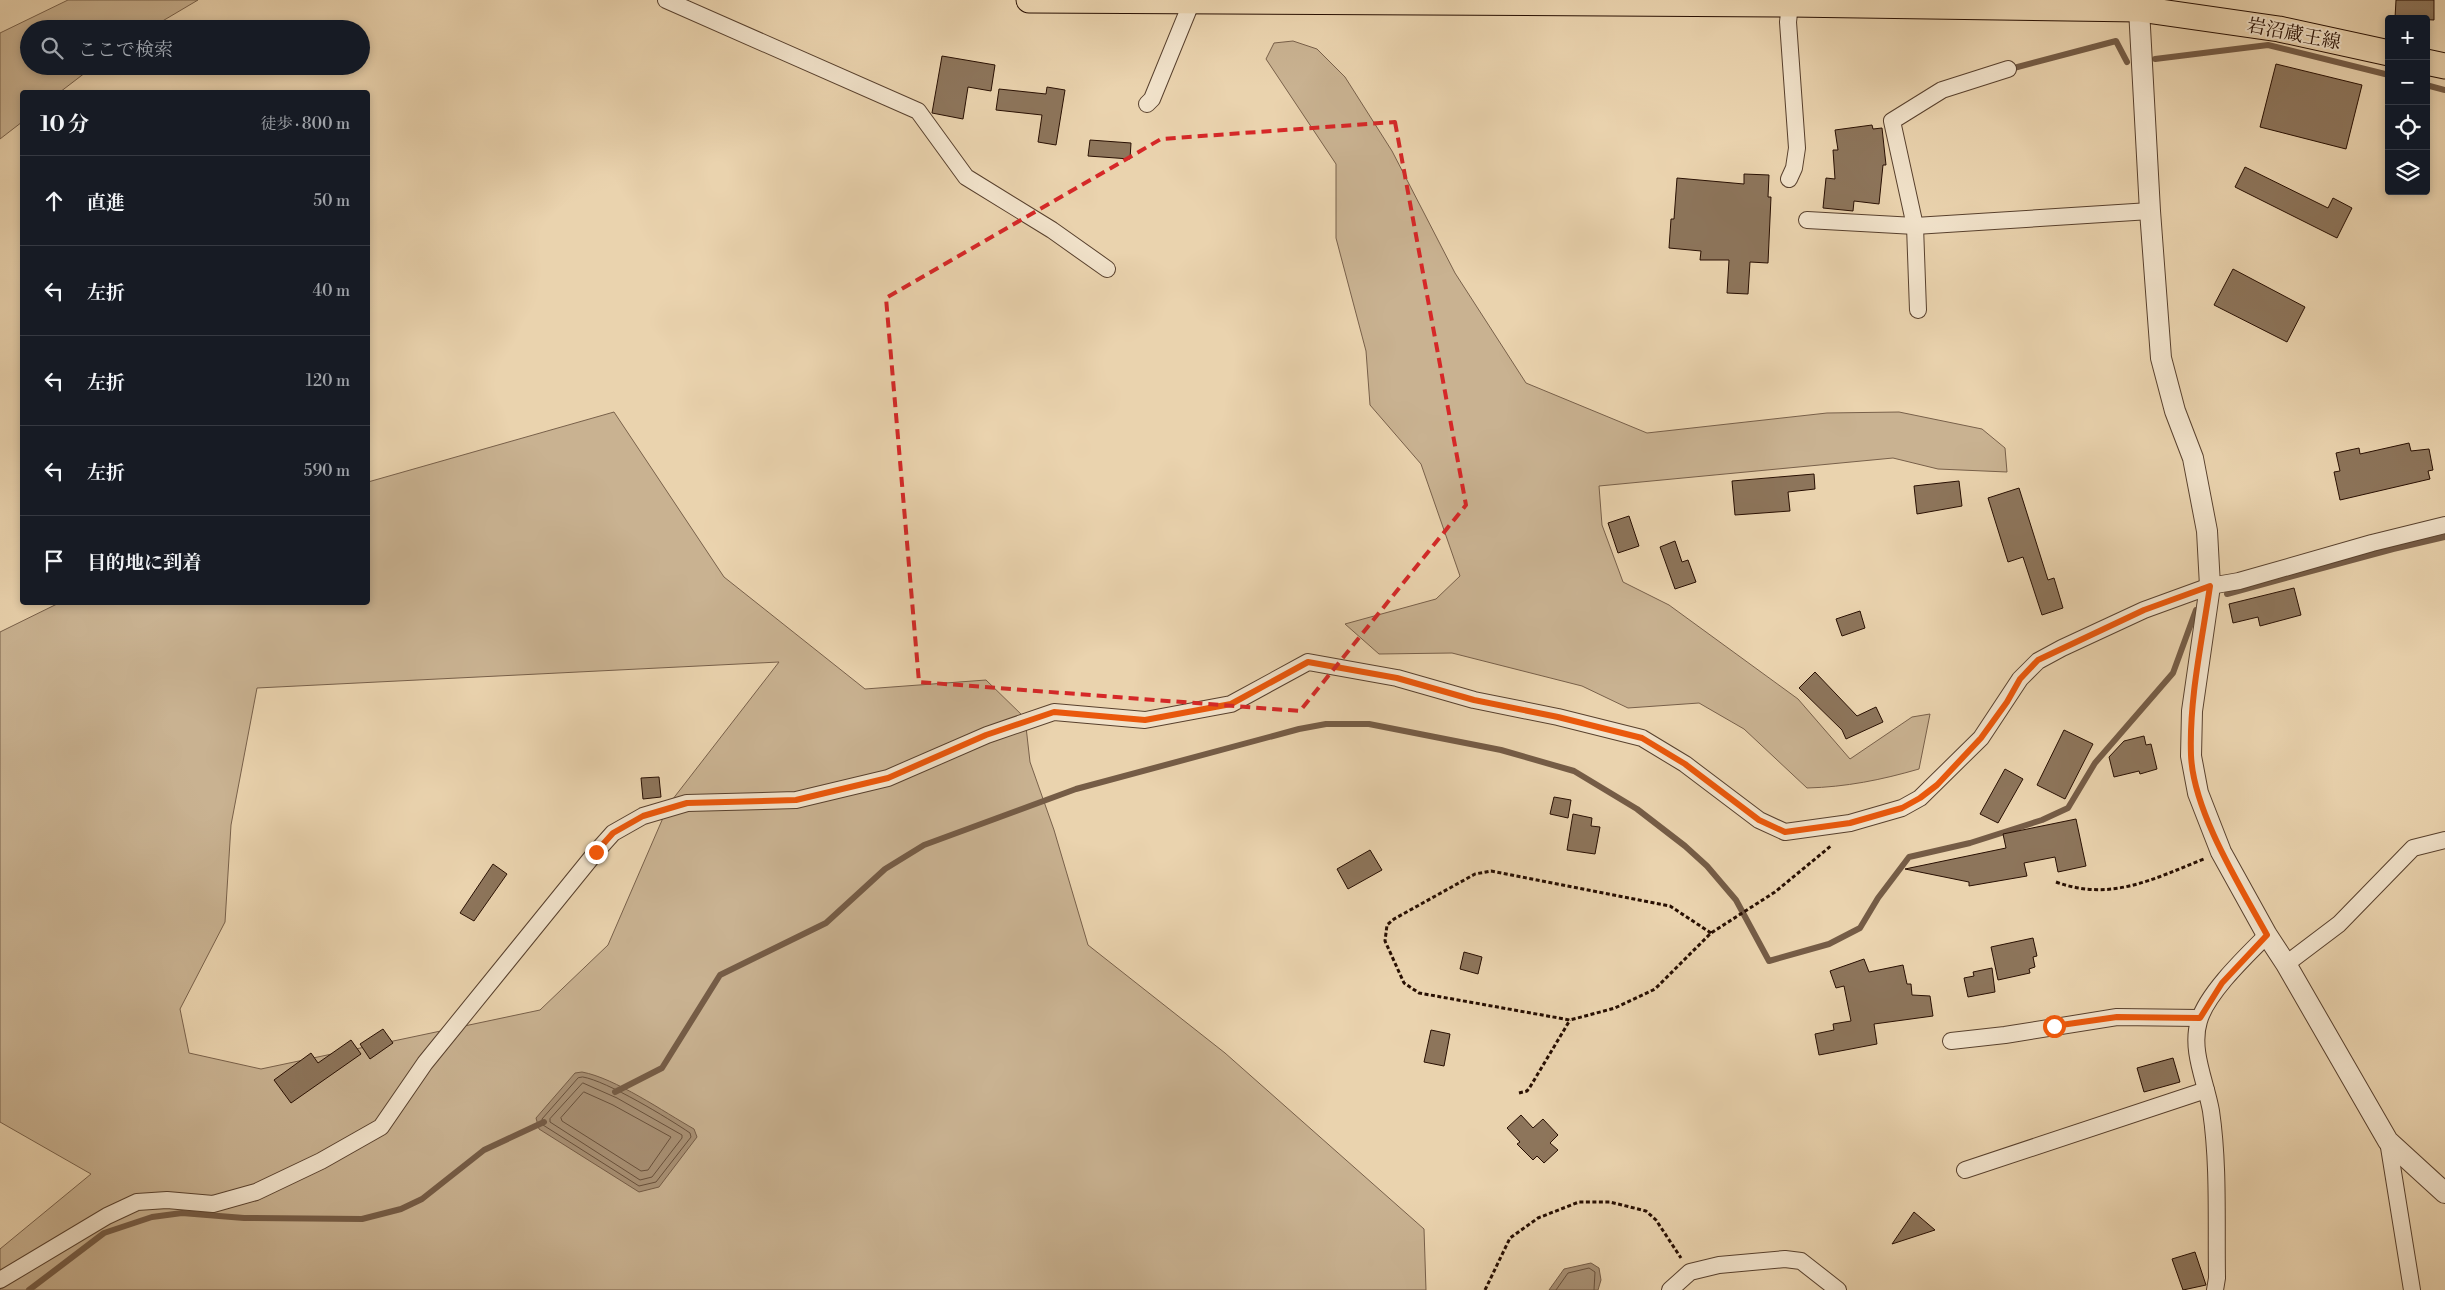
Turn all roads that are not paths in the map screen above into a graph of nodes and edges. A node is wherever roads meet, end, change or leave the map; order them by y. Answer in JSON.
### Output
{"nodes":[{"id":1,"x":666,"y":0,"type":"edge"},
{"id":2,"x":1029,"y":0,"type":"edge"},
{"id":3,"x":1192,"y":1,"type":"edge"},
{"id":4,"x":1790,"y":4,"type":"junction"},
{"id":5,"x":2136,"y":5,"type":"edge"},
{"id":6,"x":2385,"y":52,"type":"edge"},
{"id":7,"x":2430,"y":63,"type":"edge"},
{"id":8,"x":2445,"y":66,"type":"edge"},
{"id":9,"x":2008,"y":69,"type":"dead end"},
{"id":10,"x":1147,"y":104,"type":"dead end"},
{"id":11,"x":1789,"y":179,"type":"dead end"},
{"id":12,"x":2150,"y":211,"type":"junction"},
{"id":13,"x":1807,"y":220,"type":"dead end"},
{"id":14,"x":1916,"y":226,"type":"junction"},
{"id":15,"x":1107,"y":269,"type":"dead end"},
{"id":16,"x":1918,"y":310,"type":"dead end"},
{"id":17,"x":2445,"y":525,"type":"edge"},
{"id":18,"x":2210,"y":586,"type":"junction"},
{"id":19,"x":2445,"y":840,"type":"edge"},
{"id":20,"x":2267,"y":935,"type":"junction"},
{"id":21,"x":2286,"y":964,"type":"junction"},
{"id":22,"x":2200,"y":1018,"type":"junction"},
{"id":23,"x":1951,"y":1041,"type":"dead end"},
{"id":24,"x":2206,"y":1090,"type":"junction"},
{"id":25,"x":2388,"y":1141,"type":"junction"},
{"id":26,"x":1965,"y":1170,"type":"dead end"},
{"id":27,"x":2445,"y":1193,"type":"edge"},
{"id":28,"x":0,"y":1280,"type":"edge"},
{"id":29,"x":1670,"y":1290,"type":"edge"},
{"id":30,"x":1838,"y":1290,"type":"edge"},
{"id":31,"x":2215,"y":1290,"type":"edge"},
{"id":32,"x":2412,"y":1290,"type":"edge"}],
"edges":[{"from":1,"to":15,"type":"street"},
{"from":2,"to":3,"type":"main road","name":"岩沼蔵王線"},
{"from":3,"to":4,"type":"main road","name":"岩沼蔵王線"},
{"from":3,"to":10,"type":"street"},
{"from":4,"to":5,"type":"main road","name":"岩沼蔵王線"},
{"from":4,"to":11,"type":"street"},
{"from":5,"to":6,"type":"main road","name":"岩沼蔵王線"},
{"from":5,"to":12,"type":"street"},
{"from":7,"to":8,"type":"main road"},
{"from":9,"to":14,"type":"street"},
{"from":12,"to":14,"type":"street"},
{"from":12,"to":18,"type":"street"},
{"from":13,"to":14,"type":"street"},
{"from":14,"to":16,"type":"street"},
{"from":17,"to":18,"type":"street"},
{"from":18,"to":20,"type":"street"},
{"from":18,"to":28,"type":"street"},
{"from":19,"to":21,"type":"street"},
{"from":20,"to":21,"type":"street"},
{"from":20,"to":22,"type":"street"},
{"from":21,"to":25,"type":"street"},
{"from":22,"to":23,"type":"street"},
{"from":22,"to":24,"type":"street"},
{"from":24,"to":26,"type":"street"},
{"from":24,"to":31,"type":"street"},
{"from":25,"to":27,"type":"street"},
{"from":25,"to":32,"type":"street"},
{"from":29,"to":30,"type":"street"}]}
